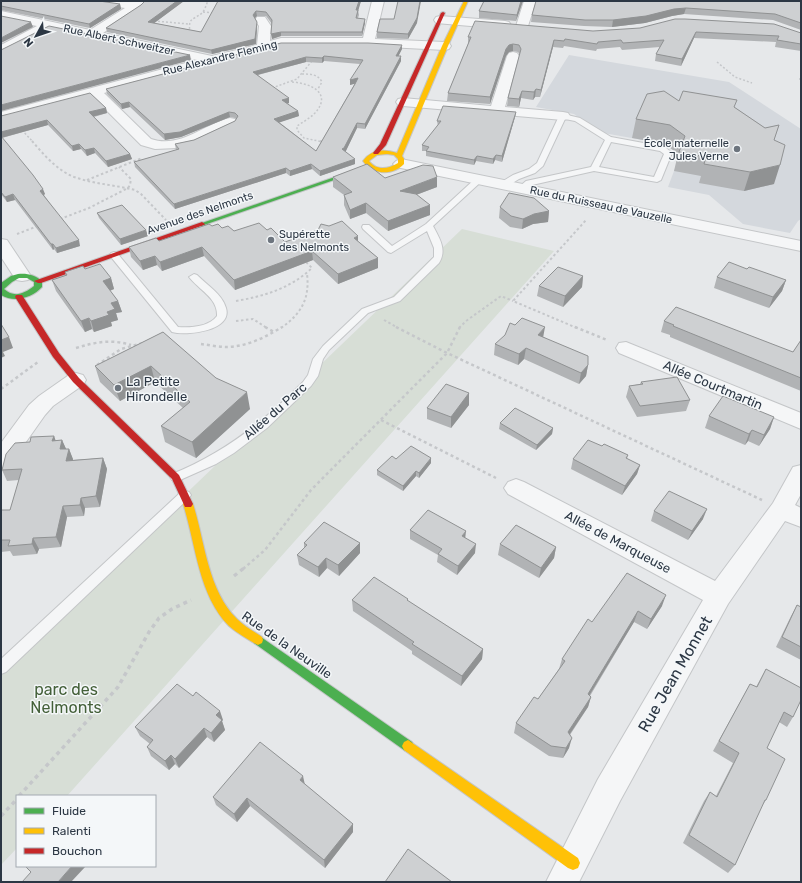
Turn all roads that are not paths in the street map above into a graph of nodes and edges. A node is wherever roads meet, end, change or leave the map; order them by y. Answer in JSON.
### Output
{"nodes":[{"id":1,"x":97,"y":1,"type":"edge"},
{"id":2,"x":378,"y":1,"type":"edge"},
{"id":3,"x":466,"y":1,"type":"edge"},
{"id":4,"x":530,"y":1,"type":"edge"},
{"id":5,"x":140,"y":3,"type":"edge"},
{"id":6,"x":446,"y":7,"type":"dead end"},
{"id":7,"x":1,"y":15,"type":"edge"},
{"id":8,"x":261,"y":20,"type":"dead end"},
{"id":9,"x":440,"y":20,"type":"junction"},
{"id":10,"x":456,"y":21,"type":"junction"},
{"id":11,"x":49,"y":25,"type":"junction"},
{"id":12,"x":522,"y":26,"type":"junction"},
{"id":13,"x":535,"y":27,"type":"edge"},
{"id":14,"x":93,"y":34,"type":"junction"},
{"id":15,"x":368,"y":42,"type":"junction"},
{"id":16,"x":429,"y":45,"type":"junction"},
{"id":17,"x":263,"y":46,"type":"junction"},
{"id":18,"x":445,"y":46,"type":"junction"},
{"id":19,"x":1,"y":50,"type":"edge"},
{"id":20,"x":513,"y":56,"type":"dead end"},
{"id":21,"x":213,"y":60,"type":"junction"},
{"id":22,"x":94,"y":91,"type":"junction"},
{"id":23,"x":403,"y":102,"type":"junction"},
{"id":24,"x":421,"y":103,"type":"junction"},
{"id":25,"x":497,"y":110,"type":"junction"},
{"id":26,"x":1,"y":116,"type":"edge"},
{"id":27,"x":563,"y":116,"type":"junction"},
{"id":28,"x":230,"y":122,"type":"edge"},
{"id":29,"x":610,"y":139,"type":"junction"},
{"id":30,"x":376,"y":153,"type":"junction"},
{"id":31,"x":400,"y":160,"type":"junction"},
{"id":32,"x":369,"y":166,"type":"junction"},
{"id":33,"x":594,"y":169,"type":"junction"},
{"id":34,"x":479,"y":180,"type":"junction"},
{"id":35,"x":503,"y":185,"type":"junction"},
{"id":36,"x":522,"y":189,"type":"junction"},
{"id":37,"x":429,"y":226,"type":"junction"},
{"id":38,"x":366,"y":227,"type":"dead end"},
{"id":39,"x":8,"y":242,"type":"edge"},
{"id":40,"x":801,"y":246,"type":"edge"},
{"id":41,"x":114,"y":255,"type":"junction"},
{"id":42,"x":194,"y":277,"type":"dead end"},
{"id":43,"x":30,"y":278,"type":"junction"},
{"id":44,"x":1,"y":292,"type":"edge"},
{"id":45,"x":19,"y":297,"type":"junction"},
{"id":46,"x":626,"y":348,"type":"road end"},
{"id":47,"x":76,"y":380,"type":"junction"},
{"id":48,"x":801,"y":421,"type":"edge"},
{"id":49,"x":1,"y":460,"type":"edge"},
{"id":50,"x":801,"y":474,"type":"edge"},
{"id":51,"x":176,"y":478,"type":"junction"},
{"id":52,"x":516,"y":488,"type":"road end"},
{"id":53,"x":185,"y":495,"type":"junction"},
{"id":54,"x":791,"y":513,"type":"edge"},
{"id":55,"x":719,"y":596,"type":"junction"},
{"id":56,"x":1,"y":668,"type":"edge"},
{"id":57,"x":568,"y":873,"type":"edge"}],
"edges":[{"from":1,"to":5,"type":"street"},
{"from":2,"to":15,"type":"street"},
{"from":3,"to":10,"type":"street"},
{"from":4,"to":12,"type":"street"},
{"from":5,"to":14,"type":"street"},
{"from":6,"to":9,"type":"street"},
{"from":7,"to":11,"type":"street","name":"Rue Albert Schweitzer"},
{"from":8,"to":17,"type":"street"},
{"from":9,"to":10,"type":"street"},
{"from":9,"to":16,"type":"street"},
{"from":10,"to":12,"type":"street"},
{"from":10,"to":18,"type":"street"},
{"from":11,"to":14,"type":"street","name":"Rue Albert Schweitzer"},
{"from":11,"to":19,"type":"street"},
{"from":12,"to":13,"type":"street"},
{"from":14,"to":21,"type":"street","name":"Rue Albert Schweitzer"},
{"from":15,"to":16,"type":"street","name":"Rue Alexandre Fleming"},
{"from":15,"to":17,"type":"street","name":"Rue Alexandre Fleming"},
{"from":16,"to":18,"type":"street","name":"Rue Alexandre Fleming"},
{"from":16,"to":23,"type":"street"},
{"from":17,"to":21,"type":"street","name":"Rue Alexandre Fleming"},
{"from":18,"to":24,"type":"street"},
{"from":20,"to":25,"type":"street"},
{"from":21,"to":22,"type":"street","name":"Rue Alexandre Fleming"},
{"from":22,"to":26,"type":"street","name":"Rue Alexandre Fleming"},
{"from":22,"to":28,"type":"street"},
{"from":23,"to":24,"type":"street"},
{"from":23,"to":30,"type":"street"},
{"from":24,"to":25,"type":"street"},
{"from":24,"to":31,"type":"street"},
{"from":25,"to":27,"type":"street"},
{"from":27,"to":29,"type":"lane"},
{"from":27,"to":35,"type":"lane"},
{"from":29,"to":33,"type":"lane"},
{"from":29,"to":33,"type":"lane"},
{"from":30,"to":31,"type":"street"},
{"from":30,"to":32,"type":"street"},
{"from":31,"to":32,"type":"street"},
{"from":31,"to":34,"type":"street","name":"Rue du Ruisseau de Vauzelle"},
{"from":32,"to":41,"type":"street","name":"Avenue des Nelmonts"},
{"from":33,"to":36,"type":"lane"},
{"from":34,"to":35,"type":"street","name":"Rue du Ruisseau de Vauzelle"},
{"from":34,"to":37,"type":"lane"},
{"from":35,"to":36,"type":"street","name":"Rue du Ruisseau de Vauzelle"},
{"from":36,"to":40,"type":"street","name":"Rue du Ruisseau de Vauzelle"},
{"from":37,"to":38,"type":"lane"},
{"from":37,"to":51,"type":"lane","name":"Allée du Parc"},
{"from":39,"to":43,"type":"street"},
{"from":41,"to":42,"type":"lane"},
{"from":41,"to":43,"type":"street","name":"Avenue des Nelmonts"},
{"from":43,"to":44,"type":"street","name":"Avenue des Nelmonts"},
{"from":43,"to":45,"type":"street","name":"Avenue des Nelmonts"},
{"from":44,"to":45,"type":"street","name":"Avenue des Nelmonts"},
{"from":45,"to":47,"type":"street","name":"Rue de la Neuville"},
{"from":46,"to":48,"type":"street","name":"Allée Courtmartin"},
{"from":47,"to":49,"type":"street"},
{"from":47,"to":51,"type":"street","name":"Rue de la Neuville"},
{"from":50,"to":54,"type":"street","name":"Rue Jean Monnet"},
{"from":51,"to":53,"type":"street","name":"Rue de la Neuville"},
{"from":52,"to":55,"type":"street","name":"Allée de Marqueuse"},
{"from":53,"to":56,"type":"lane"},
{"from":53,"to":57,"type":"street","name":"Rue de la Neuville"},
{"from":54,"to":55,"type":"street","name":"Rue Jean Monnet"},
{"from":55,"to":57,"type":"street","name":"Rue Jean Monnet"}]}
